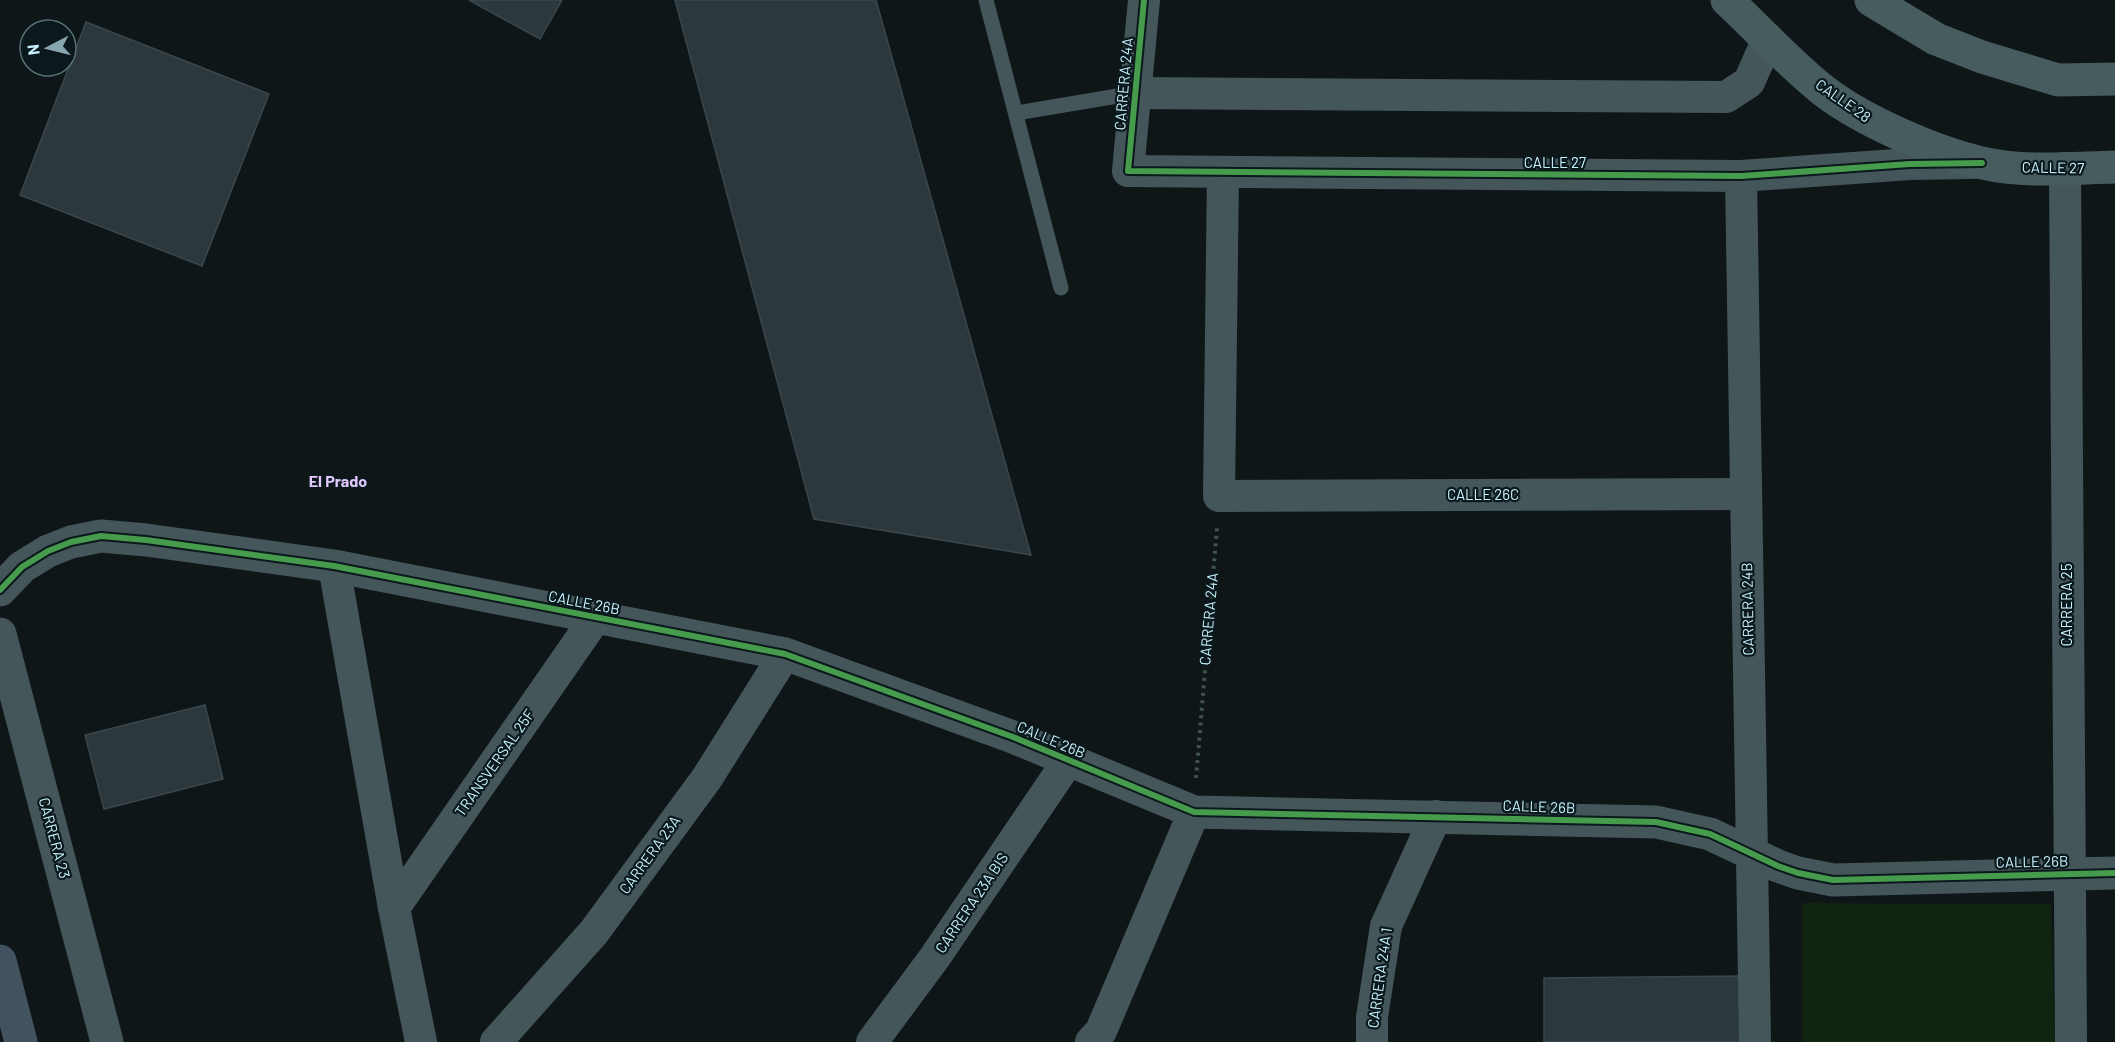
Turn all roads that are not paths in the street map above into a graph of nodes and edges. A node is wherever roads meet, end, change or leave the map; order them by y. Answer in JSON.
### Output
{"nodes":[{"id":1,"x":986,"y":0,"type":"edge"},
{"id":2,"x":1144,"y":0,"type":"edge"},
{"id":3,"x":1727,"y":0,"type":"edge"},
{"id":4,"x":1871,"y":0,"type":"edge"},
{"id":5,"x":1768,"y":39,"type":"junction"},
{"id":6,"x":2115,"y":79,"type":"edge"},
{"id":7,"x":1135,"y":93,"type":"junction"},
{"id":8,"x":1016,"y":113,"type":"junction"},
{"id":9,"x":1982,"y":163,"type":"junction"},
{"id":10,"x":2115,"y":167,"type":"edge"},
{"id":11,"x":2065,"y":168,"type":"junction"},
{"id":12,"x":1128,"y":171,"type":"joint"},
{"id":13,"x":1223,"y":172,"type":"junction"},
{"id":14,"x":1741,"y":176,"type":"junction"},
{"id":15,"x":1061,"y":288,"type":"dead end"},
{"id":16,"x":1746,"y":494,"type":"junction"},
{"id":17,"x":334,"y":566,"type":"junction"},
{"id":18,"x":0,"y":590,"type":"edge"},
{"id":19,"x":596,"y":617,"type":"junction"},
{"id":20,"x":0,"y":634,"type":"edge"},
{"id":21,"x":785,"y":654,"type":"junction"},
{"id":22,"x":1068,"y":761,"type":"junction"},
{"id":23,"x":1194,"y":812,"type":"junction"},
{"id":24,"x":1436,"y":816,"type":"junction"},
{"id":25,"x":1752,"y":855,"type":"junction"},
{"id":26,"x":2069,"y":873,"type":"junction"},
{"id":27,"x":2115,"y":873,"type":"edge"},
{"id":28,"x":394,"y":908,"type":"junction"},
{"id":29,"x":0,"y":961,"type":"edge"},
{"id":30,"x":21,"y":1042,"type":"edge"},
{"id":31,"x":108,"y":1042,"type":"edge"},
{"id":32,"x":421,"y":1042,"type":"edge"},
{"id":33,"x":496,"y":1042,"type":"edge"},
{"id":34,"x":872,"y":1042,"type":"edge"},
{"id":35,"x":1091,"y":1042,"type":"edge"},
{"id":36,"x":1372,"y":1042,"type":"edge"},
{"id":37,"x":1755,"y":1042,"type":"edge"},
{"id":38,"x":2071,"y":1042,"type":"edge"}],
"edges":[{"from":1,"to":8,"type":"lane"},
{"from":2,"to":7,"type":"street","name":"CARRERA 24A"},
{"from":3,"to":5,"type":"main road","name":"CALLE 28"},
{"from":4,"to":6,"type":"main road"},
{"from":5,"to":7,"type":"street"},
{"from":5,"to":9,"type":"main road","name":"CALLE 28"},
{"from":7,"to":8,"type":"lane"},
{"from":7,"to":12,"type":"street","name":"CARRERA 24A"},
{"from":8,"to":15,"type":"lane"},
{"from":9,"to":11,"type":"main road","name":"CALLE 27"},
{"from":9,"to":14,"type":"street","name":"CALLE 27"},
{"from":10,"to":11,"type":"main road","name":"CALLE 27"},
{"from":11,"to":26,"type":"street","name":"CARRERA 25"},
{"from":12,"to":13,"type":"street","name":"CALLE 27"},
{"from":13,"to":14,"type":"street","name":"CALLE 27"},
{"from":13,"to":16,"type":"street","name":"CALLE 26C"},
{"from":14,"to":16,"type":"street","name":"CARRERA 24B"},
{"from":16,"to":25,"type":"street","name":"CARRERA 24B"},
{"from":17,"to":18,"type":"street","name":"CALLE 26B"},
{"from":17,"to":19,"type":"street","name":"CALLE 26B"},
{"from":17,"to":28,"type":"street"},
{"from":19,"to":21,"type":"street","name":"CALLE 26B"},
{"from":19,"to":28,"type":"street","name":"TRANSVERSAL 25F"},
{"from":20,"to":31,"type":"street","name":"CARRERA 23"},
{"from":21,"to":22,"type":"street","name":"CALLE 26B"},
{"from":21,"to":33,"type":"street","name":"CARRERA 23A"},
{"from":22,"to":23,"type":"street","name":"CALLE 26B"},
{"from":22,"to":34,"type":"street","name":"CARRERA 23A BIS"},
{"from":23,"to":24,"type":"street","name":"CALLE 26B"},
{"from":23,"to":35,"type":"street"},
{"from":24,"to":25,"type":"street","name":"CALLE 26B"},
{"from":24,"to":36,"type":"street","name":"CARRERA 24A 1"},
{"from":25,"to":26,"type":"street","name":"CALLE 26B"},
{"from":25,"to":37,"type":"street","name":"CARRERA 24B"},
{"from":26,"to":27,"type":"street","name":"CALLE 26B"},
{"from":26,"to":38,"type":"street","name":"CARRERA 25"},
{"from":28,"to":32,"type":"street"},
{"from":29,"to":30,"type":"main road"}]}
